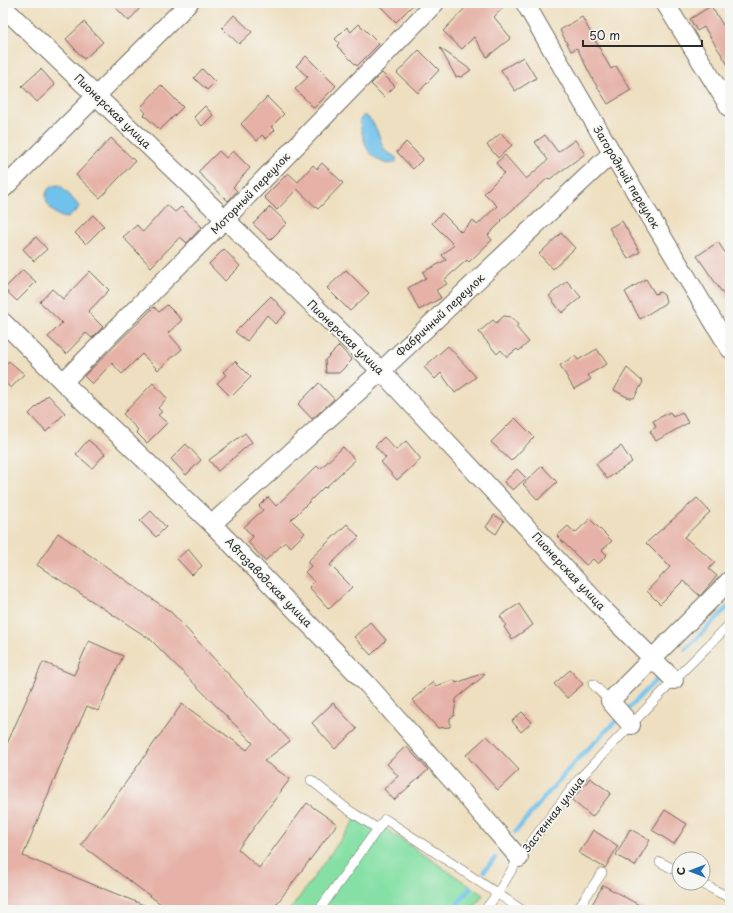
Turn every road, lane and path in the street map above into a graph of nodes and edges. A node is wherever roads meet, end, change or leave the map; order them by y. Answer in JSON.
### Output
{"nodes":[{"id":1,"x":189,"y":3,"type":"edge"},
{"id":2,"x":435,"y":3,"type":"edge"},
{"id":3,"x":525,"y":3,"type":"edge"},
{"id":4,"x":665,"y":3,"type":"edge"},
{"id":5,"x":3,"y":7,"type":"edge"},
{"id":6,"x":96,"y":95,"type":"junction"},
{"id":7,"x":730,"y":108,"type":"edge"},
{"id":8,"x":612,"y":153,"type":"junction"},
{"id":9,"x":3,"y":189,"type":"edge"},
{"id":10,"x":225,"y":219,"type":"junction"},
{"id":11,"x":3,"y":322,"type":"edge"},
{"id":12,"x":730,"y":349,"type":"edge"},
{"id":13,"x":381,"y":371,"type":"junction"},
{"id":14,"x":63,"y":382,"type":"junction"},
{"id":15,"x":212,"y":524,"type":"junction"},
{"id":16,"x":730,"y":580,"type":"edge"},
{"id":17,"x":730,"y":624,"type":"edge"},
{"id":18,"x":652,"y":659,"type":"junction"},
{"id":19,"x":674,"y":680,"type":"junction"},
{"id":20,"x":593,"y":684,"type":"dead end"},
{"id":21,"x":621,"y":714,"type":"junction"},
{"id":22,"x":311,"y":780,"type":"dead end"},
{"id":23,"x":378,"y":829,"type":"junction"},
{"id":24,"x":518,"y":858,"type":"junction"},
{"id":25,"x":660,"y":862,"type":"dead end"},
{"id":26,"x":671,"y":868,"type":"edge"},
{"id":27,"x":602,"y":873,"type":"dead end"},
{"id":28,"x":711,"y":888,"type":"edge"},
{"id":29,"x":497,"y":894,"type":"junction"},
{"id":30,"x":730,"y":898,"type":"edge"},
{"id":31,"x":319,"y":910,"type":"edge"},
{"id":32,"x":485,"y":910,"type":"edge"},
{"id":33,"x":522,"y":910,"type":"edge"},
{"id":34,"x":577,"y":910,"type":"edge"}],
"edges":[{"from":1,"to":6,"type":"street"},
{"from":2,"to":10,"type":"street","name":"Моторный переулок"},
{"from":3,"to":8,"type":"street","name":"Загородный переулок"},
{"from":4,"to":7,"type":"street"},
{"from":5,"to":6,"type":"street","name":"Пионерская улица"},
{"from":6,"to":9,"type":"street"},
{"from":6,"to":10,"type":"street","name":"Пионерская улица"},
{"from":8,"to":12,"type":"street","name":"Загородный переулок"},
{"from":8,"to":13,"type":"street","name":"Фабричный переулок"},
{"from":10,"to":13,"type":"street","name":"Пионерская улица"},
{"from":10,"to":14,"type":"street","name":"Моторный переулок"},
{"from":11,"to":14,"type":"street","name":"Автозаводская улица"},
{"from":13,"to":15,"type":"street","name":"Фабричный переулок"},
{"from":13,"to":18,"type":"street","name":"Пионерская улица"},
{"from":14,"to":15,"type":"street","name":"Автозаводская улица"},
{"from":15,"to":24,"type":"street","name":"Автозаводская улица"},
{"from":16,"to":18,"type":"street","name":"Застенная улица"},
{"from":17,"to":19,"type":"lane","name":"Застенная улица"},
{"from":18,"to":19,"type":"street","name":"Пионерская улица"},
{"from":18,"to":21,"type":"street","name":"Застенная улица"},
{"from":19,"to":21,"type":"lane","name":"Застенная улица"},
{"from":20,"to":21,"type":"lane"},
{"from":21,"to":24,"type":"lane","name":"Застенная улица"},
{"from":22,"to":23,"type":"lane"},
{"from":23,"to":29,"type":"lane"},
{"from":23,"to":31,"type":"lane"},
{"from":24,"to":29,"type":"lane","name":"Застенная улица"},
{"from":25,"to":26,"type":"lane"},
{"from":27,"to":34,"type":"lane"},
{"from":28,"to":30,"type":"lane"},
{"from":29,"to":32,"type":"lane","name":"Застенная улица"},
{"from":29,"to":33,"type":"lane"}]}
